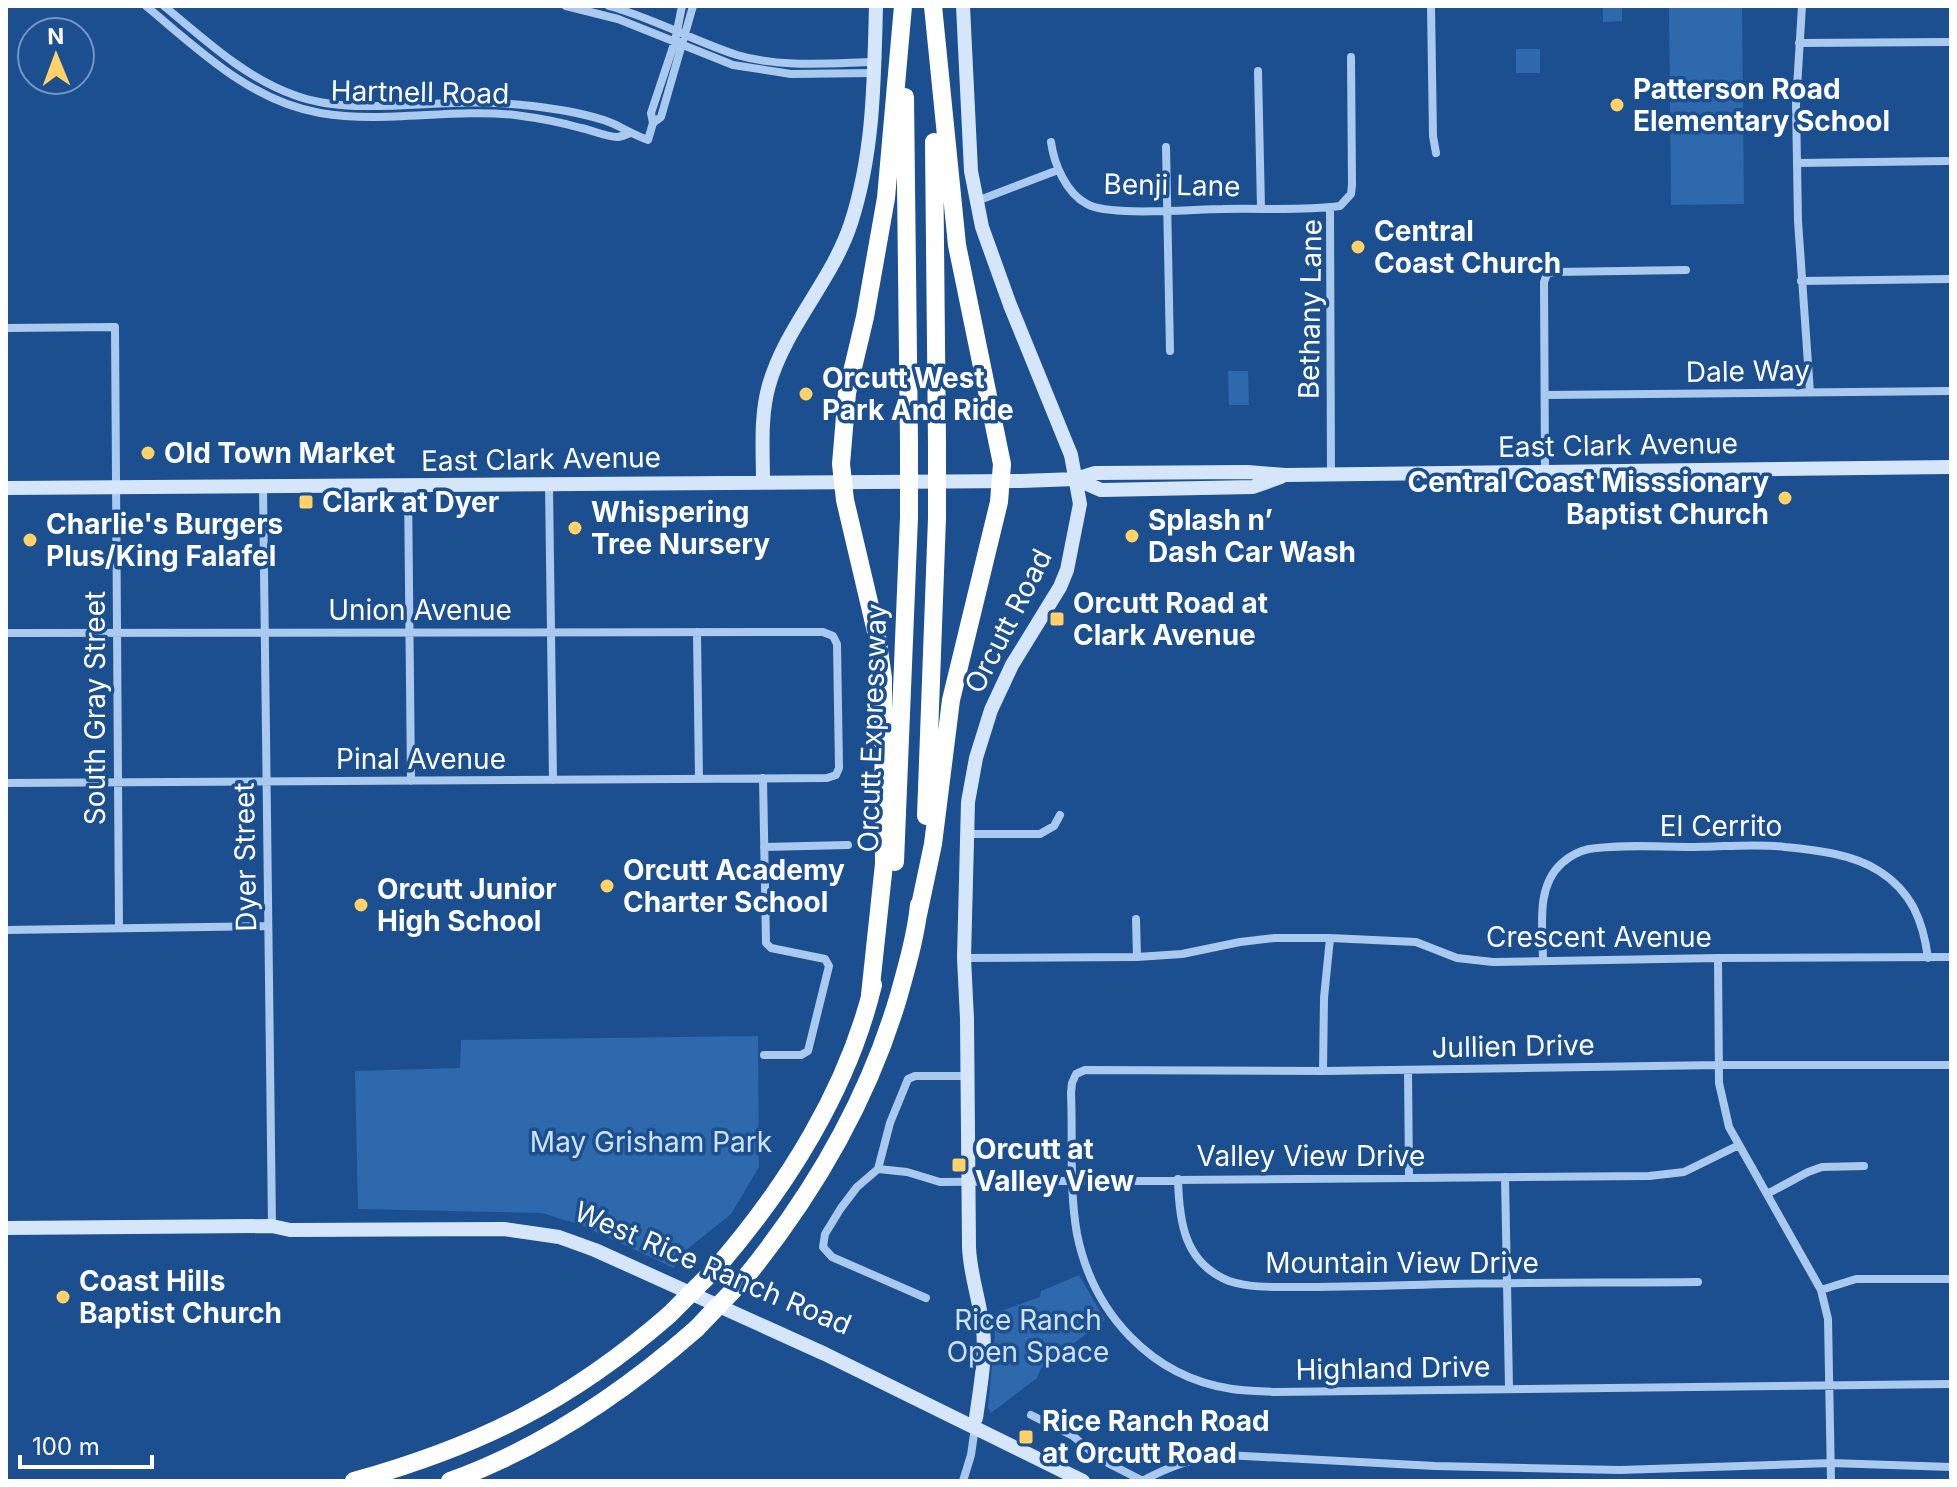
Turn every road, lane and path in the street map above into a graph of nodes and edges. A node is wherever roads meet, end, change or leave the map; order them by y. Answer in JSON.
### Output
{"nodes":[{"id":1,"x":566,"y":6,"type":"edge"},
{"id":2,"x":609,"y":6,"type":"edge"},
{"id":3,"x":682,"y":6,"type":"edge"},
{"id":4,"x":693,"y":6,"type":"edge"},
{"id":5,"x":876,"y":6,"type":"edge"},
{"id":6,"x":904,"y":6,"type":"edge"},
{"id":7,"x":933,"y":6,"type":"edge"},
{"id":8,"x":963,"y":6,"type":"edge"},
{"id":9,"x":1431,"y":6,"type":"edge"},
{"id":10,"x":1802,"y":6,"type":"edge"},
{"id":11,"x":161,"y":8,"type":"edge"},
{"id":12,"x":682,"y":32,"type":"junction"},
{"id":13,"x":1948,"y":42,"type":"dead end"},
{"id":14,"x":679,"y":43,"type":"junction"},
{"id":15,"x":1799,"y":43,"type":"junction"},
{"id":16,"x":1351,"y":57,"type":"dead end"},
{"id":17,"x":874,"y":68,"type":"junction"},
{"id":18,"x":1258,"y":71,"type":"dead end"},
{"id":19,"x":462,"y":102,"type":"junction"},
{"id":20,"x":355,"y":105,"type":"junction"},
{"id":21,"x":462,"y":113,"type":"junction"},
{"id":22,"x":355,"y":116,"type":"junction"},
{"id":23,"x":628,"y":134,"type":"junction"},
{"id":24,"x":1051,"y":142,"type":"dead end"},
{"id":25,"x":1166,"y":147,"type":"dead end"},
{"id":26,"x":1436,"y":153,"type":"dead end"},
{"id":27,"x":1947,"y":161,"type":"dead end"},
{"id":28,"x":1797,"y":163,"type":"junction"},
{"id":29,"x":1058,"y":170,"type":"junction"},
{"id":30,"x":976,"y":201,"type":"junction"},
{"id":31,"x":1330,"y":207,"type":"junction"},
{"id":32,"x":1261,"y":208,"type":"junction"},
{"id":33,"x":1167,"y":209,"type":"junction"},
{"id":34,"x":1686,"y":270,"type":"dead end"},
{"id":35,"x":1950,"y":279,"type":"edge"},
{"id":36,"x":1801,"y":281,"type":"junction"},
{"id":37,"x":6,"y":328,"type":"edge"},
{"id":38,"x":1170,"y":351,"type":"dead end"},
{"id":39,"x":1951,"y":391,"type":"edge"},
{"id":40,"x":1810,"y":392,"type":"junction"},
{"id":41,"x":1545,"y":395,"type":"junction"},
{"id":42,"x":1951,"y":467,"type":"edge"},
{"id":43,"x":1545,"y":472,"type":"junction"},
{"id":44,"x":1331,"y":475,"type":"junction"},
{"id":45,"x":1076,"y":479,"type":"junction"},
{"id":46,"x":1002,"y":481,"type":"junction"},
{"id":47,"x":763,"y":482,"type":"junction"},
{"id":48,"x":841,"y":482,"type":"junction"},
{"id":49,"x":549,"y":485,"type":"junction"},
{"id":50,"x":408,"y":486,"type":"junction"},
{"id":51,"x":116,"y":487,"type":"junction"},
{"id":52,"x":263,"y":487,"type":"junction"},
{"id":53,"x":6,"y":488,"type":"edge"},
{"id":54,"x":409,"y":632,"type":"junction"},
{"id":55,"x":551,"y":632,"type":"junction"},
{"id":56,"x":697,"y":632,"type":"junction"},
{"id":57,"x":6,"y":633,"type":"edge"},
{"id":58,"x":117,"y":633,"type":"junction"},
{"id":59,"x":264,"y":633,"type":"junction"},
{"id":60,"x":836,"y":775,"type":"joint"},
{"id":61,"x":763,"y":778,"type":"junction"},
{"id":62,"x":699,"y":779,"type":"junction"},
{"id":63,"x":553,"y":780,"type":"junction"},
{"id":64,"x":411,"y":781,"type":"junction"},
{"id":65,"x":266,"y":782,"type":"junction"},
{"id":66,"x":6,"y":783,"type":"edge"},
{"id":67,"x":118,"y":783,"type":"junction"},
{"id":68,"x":1060,"y":815,"type":"dead end"},
{"id":69,"x":966,"y":834,"type":"junction"},
{"id":70,"x":848,"y":845,"type":"dead end"},
{"id":71,"x":764,"y":847,"type":"junction"},
{"id":72,"x":918,"y":915,"type":"junction"},
{"id":73,"x":1136,"y":919,"type":"dead end"},
{"id":74,"x":268,"y":926,"type":"junction"},
{"id":75,"x":119,"y":928,"type":"junction"},
{"id":76,"x":6,"y":930,"type":"edge"},
{"id":77,"x":1330,"y":938,"type":"junction"},
{"id":78,"x":1137,"y":957,"type":"junction"},
{"id":79,"x":1951,"y":957,"type":"edge"},
{"id":80,"x":964,"y":958,"type":"junction"},
{"id":81,"x":1718,"y":958,"type":"junction"},
{"id":82,"x":1928,"y":958,"type":"junction"},
{"id":83,"x":1543,"y":961,"type":"junction"},
{"id":84,"x":870,"y":995,"type":"junction"},
{"id":85,"x":764,"y":1055,"type":"dead end"},
{"id":86,"x":1719,"y":1065,"type":"junction"},
{"id":87,"x":1951,"y":1065,"type":"edge"},
{"id":88,"x":1408,"y":1070,"type":"junction"},
{"id":89,"x":1323,"y":1071,"type":"junction"},
{"id":90,"x":1076,"y":1074,"type":"joint"},
{"id":91,"x":968,"y":1076,"type":"junction"},
{"id":92,"x":1739,"y":1145,"type":"junction"},
{"id":93,"x":1864,"y":1166,"type":"dead end"},
{"id":94,"x":878,"y":1169,"type":"junction"},
{"id":95,"x":1409,"y":1177,"type":"junction"},
{"id":96,"x":1505,"y":1177,"type":"junction"},
{"id":97,"x":1178,"y":1179,"type":"junction"},
{"id":98,"x":1074,"y":1180,"type":"junction"},
{"id":99,"x":968,"y":1181,"type":"junction"},
{"id":100,"x":1767,"y":1194,"type":"junction"},
{"id":101,"x":272,"y":1226,"type":"junction"},
{"id":102,"x":6,"y":1228,"type":"edge"},
{"id":103,"x":1951,"y":1279,"type":"edge"},
{"id":104,"x":1698,"y":1282,"type":"dead end"},
{"id":105,"x":1508,"y":1284,"type":"junction"},
{"id":106,"x":1821,"y":1290,"type":"junction"},
{"id":107,"x":926,"y":1298,"type":"dead end"},
{"id":108,"x":1951,"y":1384,"type":"edge"},
{"id":109,"x":1829,"y":1385,"type":"junction"},
{"id":110,"x":1509,"y":1388,"type":"junction"},
{"id":111,"x":1031,"y":1415,"type":"dead end"},
{"id":112,"x":976,"y":1423,"type":"junction"},
{"id":113,"x":1831,"y":1463,"type":"junction"},
{"id":114,"x":1951,"y":1467,"type":"edge"},
{"id":115,"x":354,"y":1481,"type":"edge"},
{"id":116,"x":450,"y":1481,"type":"edge"},
{"id":117,"x":963,"y":1481,"type":"edge"},
{"id":118,"x":1083,"y":1481,"type":"edge"},
{"id":119,"x":1096,"y":1481,"type":"edge"},
{"id":120,"x":1142,"y":1481,"type":"edge"},
{"id":121,"x":1831,"y":1481,"type":"edge"}],
"edges":[{"from":1,"to":14,"type":"street"},
{"from":2,"to":12,"type":"street"},
{"from":3,"to":12,"type":"street","name":"Hartnell Road"},
{"from":4,"to":12,"type":"street","name":"Hartnell Road"},
{"from":5,"to":17,"type":"main road"},
{"from":6,"to":48,"type":"highway"},
{"from":6,"to":84,"type":"highway","name":"Orcutt Expressway","bridge":true},
{"from":7,"to":46,"type":"highway"},
{"from":7,"to":72,"type":"highway","name":"Orcutt Expressway","bridge":true},
{"from":8,"to":30,"type":"main road","name":"Orcutt Road"},
{"from":9,"to":26,"type":"street"},
{"from":10,"to":15,"type":"street"},
{"from":11,"to":20,"type":"street","name":"Hartnell Road"},
{"from":11,"to":22,"type":"street","name":"Hartnell Road"},
{"from":12,"to":14,"type":"street","name":"Hartnell Road"},
{"from":12,"to":17,"type":"street"},
{"from":13,"to":15,"type":"street"},
{"from":14,"to":17,"type":"street"},
{"from":14,"to":23,"type":"street","name":"Hartnell Road"},
{"from":15,"to":28,"type":"street"},
{"from":16,"to":31,"type":"street","name":"Bethany Lane"},
{"from":17,"to":47,"type":"main road"},
{"from":18,"to":32,"type":"street"},
{"from":19,"to":20,"type":"street","name":"Hartnell Road"},
{"from":19,"to":21,"type":"street"},
{"from":19,"to":23,"type":"street","name":"Hartnell Road"},
{"from":20,"to":22,"type":"street"},
{"from":21,"to":22,"type":"street","name":"Hartnell Road"},
{"from":21,"to":23,"type":"street","name":"Hartnell Road"},
{"from":24,"to":29,"type":"street","name":"Benji Lane"},
{"from":25,"to":33,"type":"street"},
{"from":27,"to":28,"type":"street"},
{"from":28,"to":36,"type":"street"},
{"from":29,"to":30,"type":"street"},
{"from":29,"to":33,"type":"street","name":"Benji Lane"},
{"from":30,"to":45,"type":"main road","name":"Orcutt Road"},
{"from":31,"to":32,"type":"street","name":"Benji Lane"},
{"from":31,"to":44,"type":"street","name":"Bethany Lane"},
{"from":32,"to":33,"type":"street","name":"Benji Lane"},
{"from":33,"to":38,"type":"street"},
{"from":34,"to":41,"type":"street"},
{"from":35,"to":36,"type":"street"},
{"from":36,"to":40,"type":"street"},
{"from":37,"to":51,"type":"street","name":"South Gray Street"},
{"from":39,"to":40,"type":"street","name":"Dale Way"},
{"from":40,"to":41,"type":"street","name":"Dale Way"},
{"from":41,"to":43,"type":"street"},
{"from":42,"to":43,"type":"main road","name":"East Clark Avenue"},
{"from":43,"to":44,"type":"main road","name":"East Clark Avenue"},
{"from":44,"to":45,"type":"main road","name":"East Clark Avenue"},
{"from":45,"to":46,"type":"main road","name":"East Clark Avenue"},
{"from":45,"to":69,"type":"main road","name":"Orcutt Road"},
{"from":46,"to":48,"type":"main road","name":"East Clark Avenue"},
{"from":46,"to":72,"type":"highway"},
{"from":47,"to":48,"type":"main road","name":"East Clark Avenue"},
{"from":47,"to":49,"type":"main road","name":"East Clark Avenue"},
{"from":48,"to":84,"type":"highway"},
{"from":49,"to":50,"type":"main road","name":"East Clark Avenue"},
{"from":49,"to":55,"type":"street"},
{"from":50,"to":52,"type":"main road","name":"East Clark Avenue"},
{"from":50,"to":54,"type":"street"},
{"from":51,"to":52,"type":"main road","name":"East Clark Avenue"},
{"from":51,"to":53,"type":"main road","name":"East Clark Avenue"},
{"from":51,"to":58,"type":"street","name":"South Gray Street"},
{"from":52,"to":59,"type":"street","name":"Dyer Street"},
{"from":54,"to":55,"type":"street","name":"Union Avenue"},
{"from":54,"to":59,"type":"street","name":"Union Avenue"},
{"from":54,"to":64,"type":"street"},
{"from":55,"to":56,"type":"street","name":"Union Avenue"},
{"from":55,"to":63,"type":"street"},
{"from":56,"to":60,"type":"street","name":"Union Avenue"},
{"from":56,"to":62,"type":"street"},
{"from":57,"to":58,"type":"street","name":"Union Avenue"},
{"from":58,"to":59,"type":"street","name":"Union Avenue"},
{"from":58,"to":67,"type":"street","name":"South Gray Street"},
{"from":59,"to":65,"type":"street","name":"Dyer Street"},
{"from":60,"to":61,"type":"street","name":"Pinal Avenue"},
{"from":61,"to":62,"type":"street","name":"Pinal Avenue"},
{"from":61,"to":71,"type":"street"},
{"from":62,"to":63,"type":"street","name":"Pinal Avenue"},
{"from":63,"to":64,"type":"street","name":"Pinal Avenue"},
{"from":64,"to":65,"type":"street","name":"Pinal Avenue"},
{"from":65,"to":67,"type":"street","name":"Pinal Avenue"},
{"from":65,"to":74,"type":"street","name":"Dyer Street"},
{"from":66,"to":67,"type":"street","name":"Pinal Avenue"},
{"from":67,"to":75,"type":"street","name":"South Gray Street"},
{"from":68,"to":69,"type":"street"},
{"from":69,"to":80,"type":"main road","name":"Orcutt Road"},
{"from":70,"to":71,"type":"street"},
{"from":71,"to":85,"type":"street"},
{"from":72,"to":116,"type":"highway","name":"Orcutt Expressway","bridge":true},
{"from":73,"to":78,"type":"street"},
{"from":74,"to":75,"type":"street"},
{"from":74,"to":101,"type":"street","name":"Dyer Street"},
{"from":75,"to":76,"type":"street"},
{"from":77,"to":78,"type":"street","name":"Crescent Avenue"},
{"from":77,"to":83,"type":"street","name":"Crescent Avenue"},
{"from":77,"to":89,"type":"street"},
{"from":78,"to":80,"type":"street","name":"Crescent Avenue"},
{"from":79,"to":82,"type":"street","name":"Crescent Avenue"},
{"from":80,"to":91,"type":"main road","name":"Orcutt Road"},
{"from":81,"to":82,"type":"street","name":"Crescent Avenue"},
{"from":81,"to":83,"type":"street","name":"Crescent Avenue"},
{"from":81,"to":86,"type":"street"},
{"from":82,"to":83,"type":"street","name":"El Cerrito"},
{"from":84,"to":115,"type":"highway","name":"Orcutt Expressway","bridge":true},
{"from":86,"to":87,"type":"street","name":"Jullien Drive"},
{"from":86,"to":88,"type":"street","name":"Jullien Drive"},
{"from":86,"to":92,"type":"street"},
{"from":88,"to":89,"type":"street","name":"Jullien Drive"},
{"from":88,"to":95,"type":"street"},
{"from":89,"to":90,"type":"street","name":"Jullien Drive"},
{"from":90,"to":98,"type":"street","name":"Highland Drive"},
{"from":91,"to":94,"type":"street"},
{"from":91,"to":99,"type":"main road","name":"Orcutt Road"},
{"from":92,"to":96,"type":"street","name":"Valley View Drive"},
{"from":92,"to":100,"type":"street"},
{"from":93,"to":100,"type":"street"},
{"from":94,"to":99,"type":"street","name":"Valley View Drive"},
{"from":94,"to":107,"type":"street"},
{"from":95,"to":96,"type":"street","name":"Valley View Drive"},
{"from":95,"to":97,"type":"street","name":"Valley View Drive"},
{"from":96,"to":105,"type":"street"},
{"from":97,"to":98,"type":"street","name":"Valley View Drive"},
{"from":97,"to":105,"type":"street","name":"Mountain View Drive"},
{"from":98,"to":99,"type":"street","name":"Valley View Drive"},
{"from":98,"to":110,"type":"street","name":"Highland Drive"},
{"from":99,"to":112,"type":"main road","name":"Orcutt Road"},
{"from":100,"to":106,"type":"street"},
{"from":101,"to":102,"type":"main road","name":"West Rice Ranch Road"},
{"from":101,"to":112,"type":"main road","name":"West Rice Ranch Road"},
{"from":103,"to":106,"type":"street"},
{"from":104,"to":105,"type":"street","name":"Mountain View Drive"},
{"from":105,"to":110,"type":"street"},
{"from":106,"to":109,"type":"street"},
{"from":108,"to":109,"type":"street","name":"Highland Drive"},
{"from":109,"to":110,"type":"street","name":"Highland Drive"},
{"from":109,"to":113,"type":"street"},
{"from":111,"to":120,"type":"street"},
{"from":112,"to":117,"type":"street"},
{"from":112,"to":118,"type":"main road"},
{"from":112,"to":119,"type":"main road"},
{"from":113,"to":114,"type":"street"},
{"from":113,"to":120,"type":"street"},
{"from":113,"to":121,"type":"street"}]}
